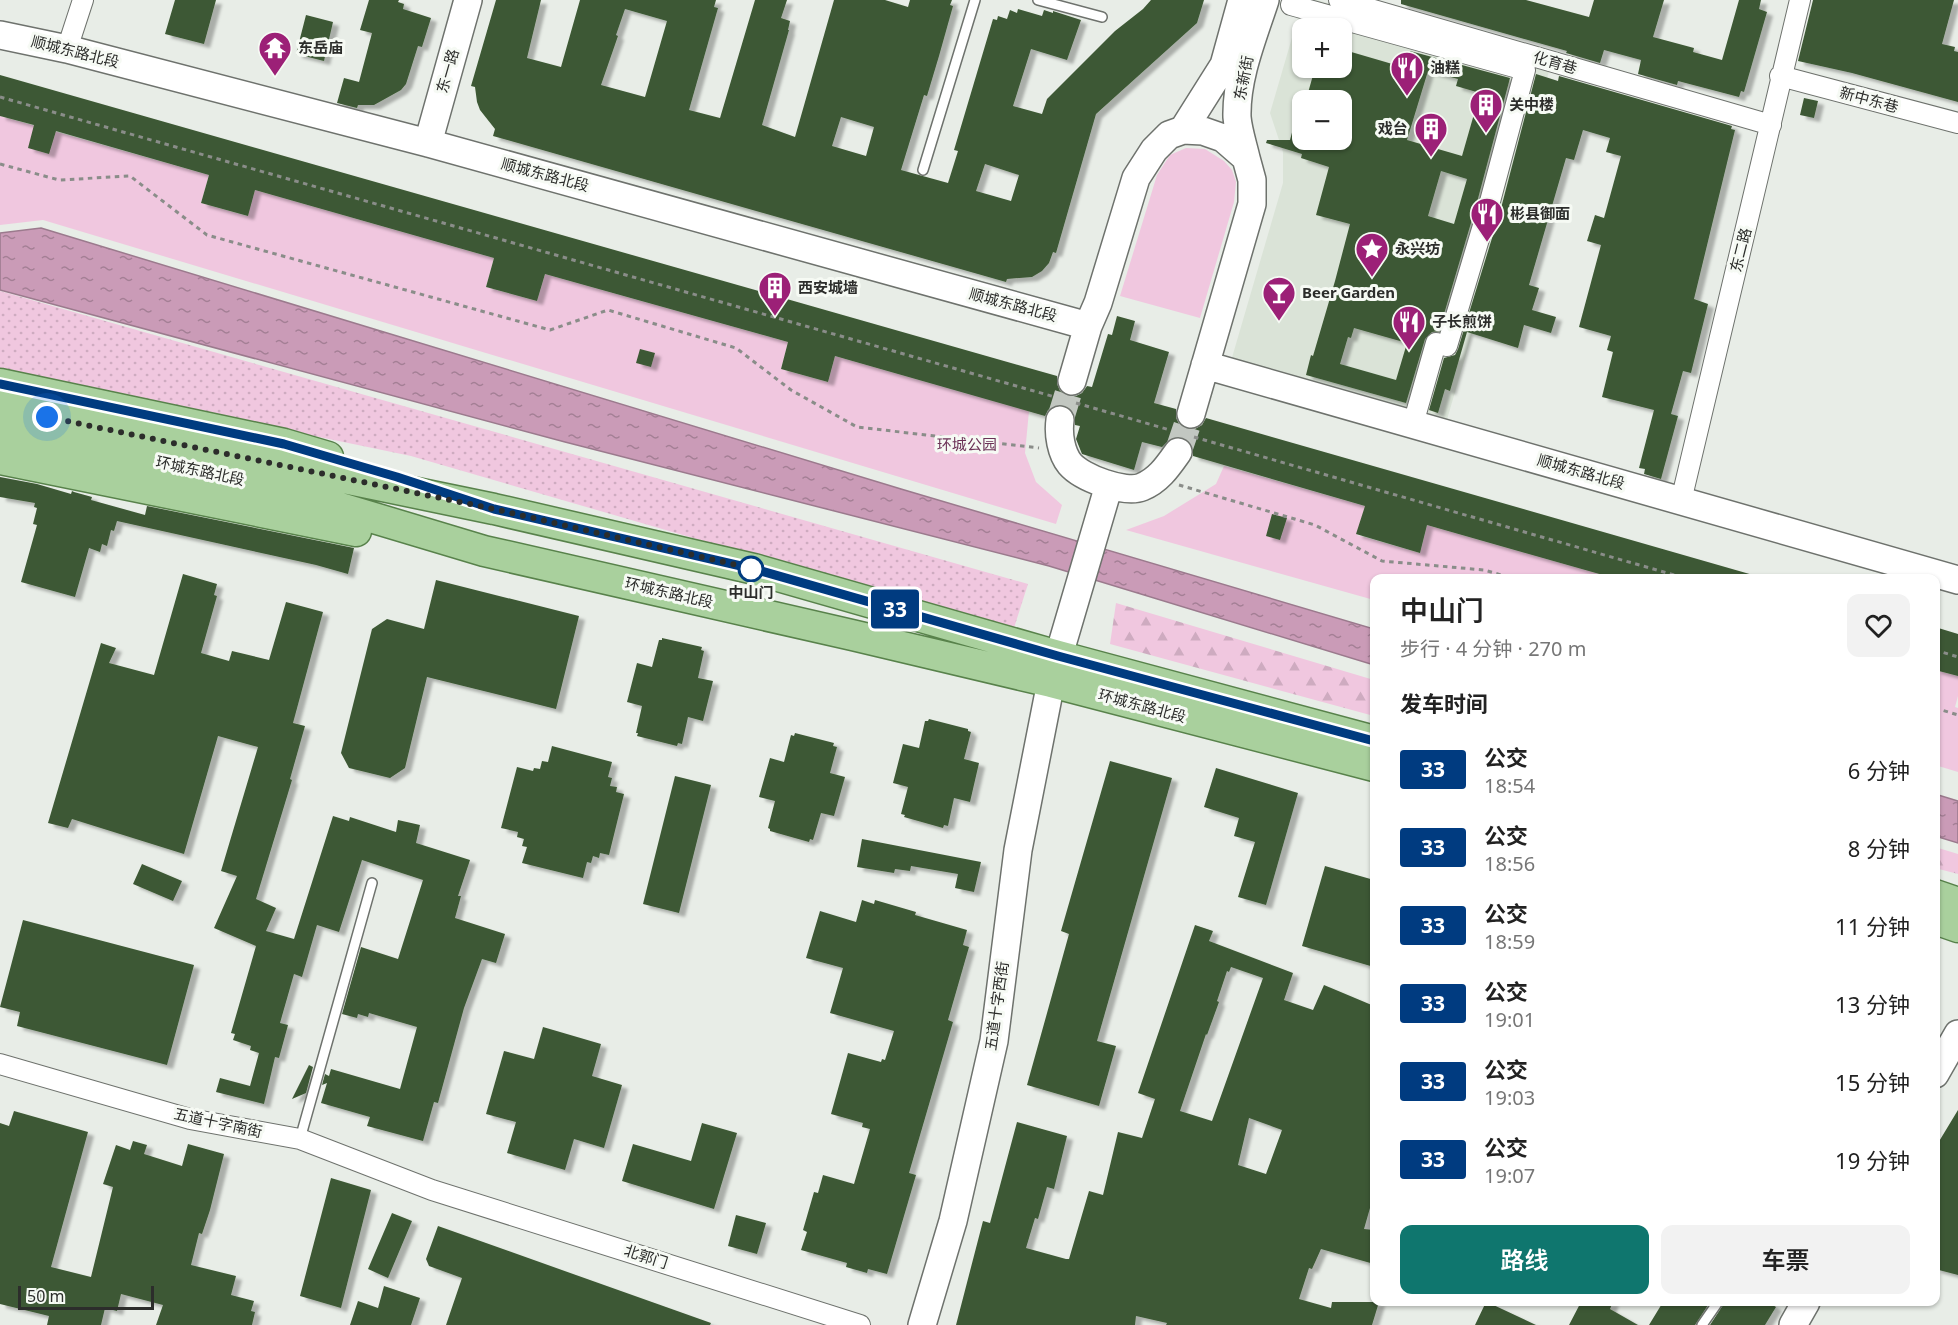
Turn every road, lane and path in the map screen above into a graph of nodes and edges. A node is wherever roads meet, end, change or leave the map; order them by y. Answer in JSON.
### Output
{"nodes":[{"id":1,"x":82,"y":0,"type":"edge"},
{"id":2,"x":468,"y":0,"type":"edge"},
{"id":3,"x":975,"y":0,"type":"edge"},
{"id":4,"x":1038,"y":0,"type":"edge"},
{"id":5,"x":1242,"y":0,"type":"edge"},
{"id":6,"x":1339,"y":0,"type":"edge"},
{"id":7,"x":1800,"y":0,"type":"edge"},
{"id":8,"x":1278,"y":2,"type":"edge"},
{"id":9,"x":1102,"y":17,"type":"dead end"},
{"id":10,"x":0,"y":35,"type":"edge"},
{"id":11,"x":67,"y":49,"type":"junction"},
{"id":12,"x":1780,"y":76,"type":"junction"},
{"id":13,"x":0,"y":97,"type":"edge"},
{"id":14,"x":1958,"y":123,"type":"edge"},
{"id":15,"x":1771,"y":125,"type":"junction"},
{"id":16,"x":1183,"y":130,"type":"junction"},
{"id":17,"x":428,"y":143,"type":"junction"},
{"id":18,"x":1246,"y":158,"type":"junction"},
{"id":19,"x":0,"y":164,"type":"edge"},
{"id":20,"x":923,"y":170,"type":"dead end"},
{"id":21,"x":1088,"y":326,"type":"junction"},
{"id":22,"x":1205,"y":364,"type":"junction"},
{"id":23,"x":0,"y":384,"type":"edge"},
{"id":24,"x":1064,"y":400,"type":"junction"},
{"id":25,"x":0,"y":407,"type":"edge"},
{"id":26,"x":1413,"y":424,"type":"junction"},
{"id":27,"x":0,"y":430,"type":"edge"},
{"id":28,"x":1184,"y":433,"type":"junction"},
{"id":29,"x":1063,"y":451,"type":"junction"},
{"id":30,"x":0,"y":459,"type":"edge"},
{"id":31,"x":1158,"y":478,"type":"junction"},
{"id":32,"x":1109,"y":485,"type":"junction"},
{"id":33,"x":1681,"y":501,"type":"junction"},
{"id":34,"x":494,"y":509,"type":"junction"},
{"id":35,"x":484,"y":551,"type":"junction"},
{"id":36,"x":1498,"y":574,"type":"edge"},
{"id":37,"x":1671,"y":574,"type":"edge"},
{"id":38,"x":1937,"y":574,"type":"edge"},
{"id":39,"x":1940,"y":575,"type":"edge"},
{"id":40,"x":1958,"y":580,"type":"edge"},
{"id":41,"x":1940,"y":652,"type":"edge"},
{"id":42,"x":1958,"y":657,"type":"edge"},
{"id":43,"x":1055,"y":669,"type":"junction"},
{"id":44,"x":1940,"y":710,"type":"edge"},
{"id":45,"x":1958,"y":715,"type":"edge"},
{"id":46,"x":1370,"y":740,"type":"edge"},
{"id":47,"x":1370,"y":765,"type":"edge"},
{"id":48,"x":372,"y":883,"type":"dead end"},
{"id":49,"x":1940,"y":898,"type":"edge"},
{"id":50,"x":1958,"y":903,"type":"edge"},
{"id":51,"x":1940,"y":922,"type":"edge"},
{"id":52,"x":1958,"y":927,"type":"edge"},
{"id":53,"x":1958,"y":1034,"type":"edge"},
{"id":54,"x":0,"y":1064,"type":"edge"},
{"id":55,"x":1940,"y":1065,"type":"edge"},
{"id":56,"x":300,"y":1139,"type":"junction"},
{"id":57,"x":432,"y":1190,"type":"joint"},
{"id":58,"x":1715,"y":1306,"type":"edge"},
{"id":59,"x":1804,"y":1306,"type":"edge"},
{"id":60,"x":860,"y":1325,"type":"edge"},
{"id":61,"x":922,"y":1325,"type":"edge"},
{"id":62,"x":1702,"y":1325,"type":"edge"},
{"id":63,"x":1793,"y":1325,"type":"edge"}],
"edges":[{"from":1,"to":11,"type":"street"},
{"from":2,"to":17,"type":"street","name":"东一路"},
{"from":3,"to":20,"type":"lane"},
{"from":4,"to":9,"type":"lane"},
{"from":5,"to":16,"type":"street","name":"东新街"},
{"from":6,"to":15,"type":"street","name":"化育巷"},
{"from":7,"to":12,"type":"street","name":"东二路"},
{"from":8,"to":18,"type":"street","name":"东新街"},
{"from":8,"to":26,"type":"street"},
{"from":10,"to":11,"type":"street","name":"顺城东路北段"},
{"from":11,"to":17,"type":"street","name":"顺城东路北段"},
{"from":12,"to":14,"type":"street","name":"新中东巷"},
{"from":12,"to":15,"type":"street","name":"东二路"},
{"from":13,"to":24,"type":"path"},
{"from":15,"to":33,"type":"street","name":"东二路"},
{"from":16,"to":18,"type":"street"},
{"from":16,"to":21,"type":"street"},
{"from":17,"to":21,"type":"street","name":"顺城东路北段"},
{"from":18,"to":22,"type":"street","name":"东新街"},
{"from":19,"to":29,"type":"path"},
{"from":21,"to":24,"type":"street"},
{"from":22,"to":26,"type":"street","name":"顺城东路北段"},
{"from":22,"to":28,"type":"street","name":"东新街"},
{"from":23,"to":34,"type":"main road"},
{"from":24,"to":28,"type":"path"},
{"from":24,"to":29,"type":"street"},
{"from":25,"to":34,"type":"main road","name":"环城东路北段"},
{"from":26,"to":33,"type":"street","name":"顺城东路北段"},
{"from":27,"to":35,"type":"main road","name":"环城东路北段"},
{"from":28,"to":31,"type":"street"},
{"from":28,"to":37,"type":"path"},
{"from":29,"to":32,"type":"street"},
{"from":30,"to":35,"type":"main road"},
{"from":31,"to":32,"type":"street"},
{"from":31,"to":36,"type":"path"},
{"from":32,"to":43,"type":"street","name":"五道十字西街"},
{"from":33,"to":38,"type":"street","name":"顺城东路北段"},
{"from":34,"to":43,"type":"main road","name":"环城东路北段"},
{"from":35,"to":43,"type":"main road","name":"环城东路北段"},
{"from":39,"to":40,"type":"street","name":"顺城东路北段"},
{"from":41,"to":42,"type":"path"},
{"from":43,"to":46,"type":"main road","name":"环城东路北段"},
{"from":43,"to":47,"type":"main road","name":"环城东路北段"},
{"from":43,"to":61,"type":"street","name":"五道十字西街"},
{"from":44,"to":45,"type":"path"},
{"from":48,"to":56,"type":"lane"},
{"from":49,"to":50,"type":"main road"},
{"from":51,"to":52,"type":"main road"},
{"from":53,"to":55,"type":"street"},
{"from":54,"to":56,"type":"street","name":"五道十字南街"},
{"from":56,"to":57,"type":"street","name":"五道十字南街"},
{"from":57,"to":60,"type":"street","name":"北郭门"},
{"from":58,"to":62,"type":"lane"},
{"from":59,"to":63,"type":"street"}]}
